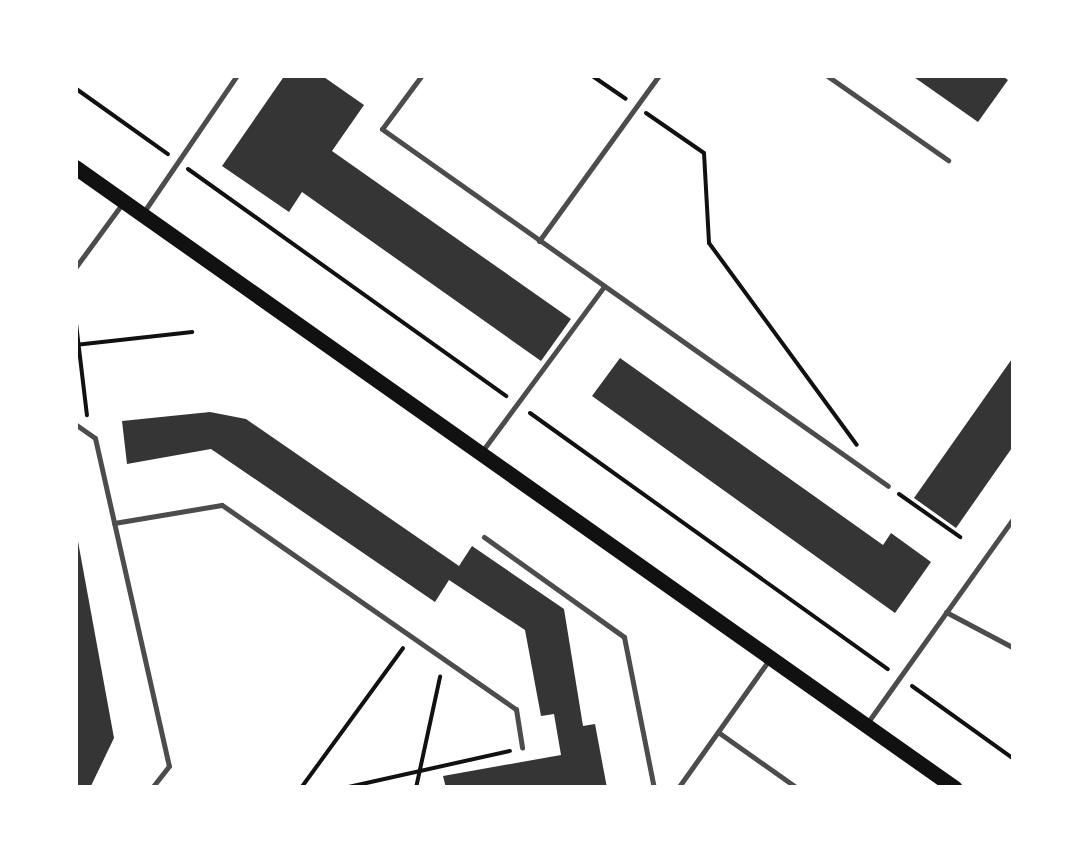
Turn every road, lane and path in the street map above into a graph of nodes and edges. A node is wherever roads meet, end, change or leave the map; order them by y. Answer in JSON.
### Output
{"nodes":[{"id":1,"x":237,"y":75,"type":"edge"},
{"id":2,"x":422,"y":75,"type":"edge"},
{"id":3,"x":591,"y":75,"type":"edge"},
{"id":4,"x":659,"y":75,"type":"edge"},
{"id":5,"x":826,"y":75,"type":"edge"},
{"id":6,"x":75,"y":88,"type":"edge"},
{"id":7,"x":636,"y":106,"type":"junction"},
{"id":8,"x":176,"y":160,"type":"junction"},
{"id":9,"x":948,"y":160,"type":"dead end"},
{"id":10,"x":75,"y":167,"type":"edge"},
{"id":11,"x":123,"y":201,"type":"junction"},
{"id":12,"x":142,"y":214,"type":"junction"},
{"id":13,"x":539,"y":242,"type":"junction"},
{"id":14,"x":75,"y":268,"type":"edge"},
{"id":15,"x":604,"y":288,"type":"junction"},
{"id":16,"x":75,"y":315,"type":"edge"},
{"id":17,"x":192,"y":332,"type":"dead end"},
{"id":18,"x":77,"y":344,"type":"edge"},
{"id":19,"x":517,"y":404,"type":"junction"},
{"id":20,"x":75,"y":424,"type":"edge"},
{"id":21,"x":90,"y":434,"type":"junction"},
{"id":22,"x":480,"y":453,"type":"junction"},
{"id":23,"x":866,"y":455,"type":"dead end"},
{"id":24,"x":888,"y":486,"type":"joint"},
{"id":25,"x":1014,"y":516,"type":"edge"},
{"id":26,"x":114,"y":523,"type":"junction"},
{"id":27,"x":484,"y":537,"type":"dead end"},
{"id":28,"x":960,"y":537,"type":"dead end"},
{"id":29,"x":946,"y":612,"type":"junction"},
{"id":30,"x":412,"y":636,"type":"junction"},
{"id":31,"x":1014,"y":648,"type":"edge"},
{"id":32,"x":770,"y":658,"type":"junction"},
{"id":33,"x":445,"y":660,"type":"junction"},
{"id":34,"x":897,"y":676,"type":"junction"},
{"id":35,"x":866,"y":725,"type":"junction"},
{"id":36,"x":718,"y":732,"type":"junction"},
{"id":37,"x":522,"y":748,"type":"joint"},
{"id":38,"x":1014,"y":759,"type":"edge"},
{"id":39,"x":414,"y":770,"type":"junction"},
{"id":40,"x":152,"y":788,"type":"edge"},
{"id":41,"x":302,"y":788,"type":"edge"},
{"id":42,"x":344,"y":788,"type":"edge"},
{"id":43,"x":416,"y":788,"type":"edge"},
{"id":44,"x":654,"y":788,"type":"edge"},
{"id":45,"x":678,"y":788,"type":"edge"},
{"id":46,"x":797,"y":788,"type":"edge"},
{"id":47,"x":955,"y":788,"type":"edge"}],
"edges":[{"from":1,"to":8,"type":"lane"},
{"from":2,"to":13,"type":"lane"},
{"from":3,"to":7,"type":"path"},
{"from":4,"to":7,"type":"lane"},
{"from":5,"to":9,"type":"lane"},
{"from":6,"to":8,"type":"path"},
{"from":7,"to":13,"type":"lane"},
{"from":7,"to":23,"type":"path"},
{"from":8,"to":12,"type":"lane"},
{"from":8,"to":19,"type":"path"},
{"from":10,"to":11,"type":"main road"},
{"from":11,"to":12,"type":"main road"},
{"from":11,"to":14,"type":"lane"},
{"from":12,"to":22,"type":"main road"},
{"from":13,"to":15,"type":"lane"},
{"from":15,"to":19,"type":"lane"},
{"from":15,"to":24,"type":"lane"},
{"from":16,"to":18,"type":"path"},
{"from":17,"to":18,"type":"path"},
{"from":18,"to":21,"type":"path"},
{"from":19,"to":22,"type":"lane"},
{"from":19,"to":34,"type":"path"},
{"from":20,"to":21,"type":"lane"},
{"from":21,"to":26,"type":"lane"},
{"from":22,"to":32,"type":"main road"},
{"from":24,"to":28,"type":"path"},
{"from":25,"to":29,"type":"lane"},
{"from":26,"to":30,"type":"lane"},
{"from":26,"to":40,"type":"lane"},
{"from":27,"to":44,"type":"lane"},
{"from":29,"to":31,"type":"lane"},
{"from":29,"to":34,"type":"lane"},
{"from":30,"to":33,"type":"lane"},
{"from":30,"to":41,"type":"path"},
{"from":32,"to":35,"type":"main road"},
{"from":32,"to":36,"type":"lane"},
{"from":33,"to":37,"type":"lane"},
{"from":33,"to":39,"type":"path"},
{"from":34,"to":35,"type":"lane"},
{"from":34,"to":38,"type":"path"},
{"from":35,"to":47,"type":"main road"},
{"from":36,"to":45,"type":"lane"},
{"from":36,"to":46,"type":"lane"},
{"from":37,"to":39,"type":"path"},
{"from":39,"to":42,"type":"path"},
{"from":39,"to":43,"type":"path"}]}
